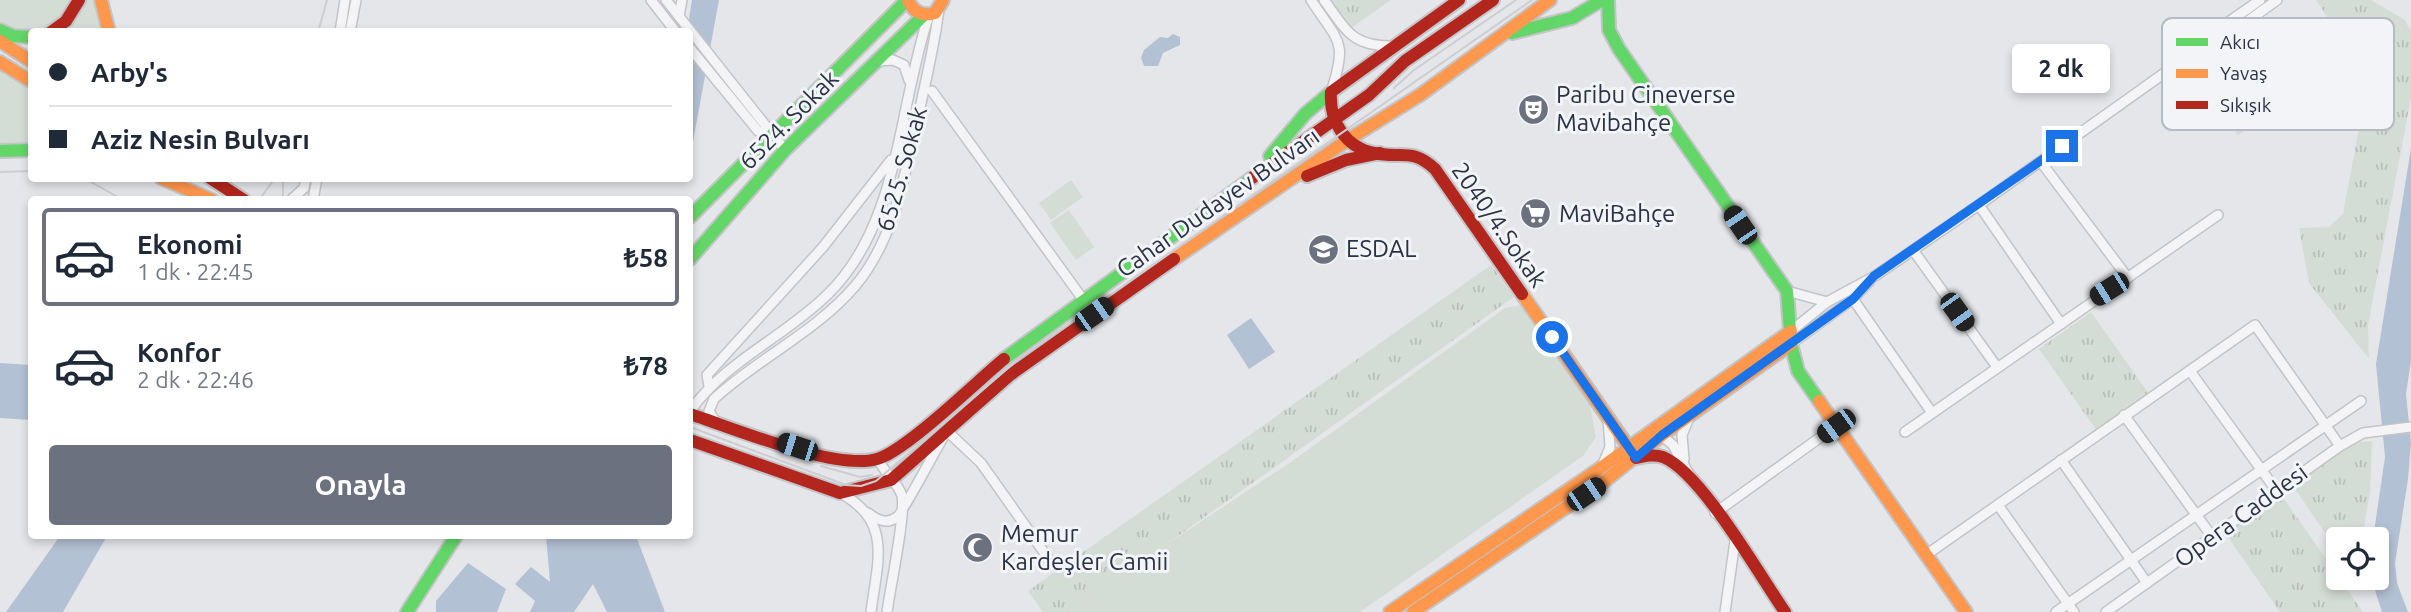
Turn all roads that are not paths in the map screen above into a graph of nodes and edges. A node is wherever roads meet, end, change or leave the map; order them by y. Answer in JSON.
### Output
{"nodes":[{"id":1,"x":79,"y":0,"type":"edge"},
{"id":2,"x":101,"y":0,"type":"edge"},
{"id":3,"x":345,"y":0,"type":"edge"},
{"id":4,"x":356,"y":0,"type":"edge"},
{"id":5,"x":651,"y":0,"type":"edge"},
{"id":6,"x":666,"y":0,"type":"edge"},
{"id":7,"x":682,"y":0,"type":"edge"},
{"id":8,"x":908,"y":0,"type":"edge"},
{"id":9,"x":1311,"y":0,"type":"edge"},
{"id":10,"x":1324,"y":0,"type":"edge"},
{"id":11,"x":1459,"y":0,"type":"edge"},
{"id":12,"x":1493,"y":0,"type":"edge"},
{"id":13,"x":1550,"y":0,"type":"edge"},
{"id":14,"x":1602,"y":0,"type":"edge"},
{"id":15,"x":1608,"y":0,"type":"edge"},
{"id":16,"x":2260,"y":0,"type":"edge"},
{"id":17,"x":2277,"y":0,"type":"edge"},
{"id":18,"x":934,"y":10,"type":"edge"},
{"id":19,"x":681,"y":18,"type":"junction"},
{"id":20,"x":2235,"y":18,"type":"edge"},
{"id":21,"x":2252,"y":18,"type":"edge"},
{"id":22,"x":56,"y":28,"type":"edge"},
{"id":23,"x":108,"y":28,"type":"edge"},
{"id":24,"x":341,"y":28,"type":"edge"},
{"id":25,"x":351,"y":28,"type":"edge"},
{"id":26,"x":673,"y":28,"type":"edge"},
{"id":27,"x":689,"y":28,"type":"edge"},
{"id":28,"x":0,"y":30,"type":"edge"},
{"id":29,"x":1504,"y":32,"type":"junction"},
{"id":30,"x":693,"y":33,"type":"edge"},
{"id":31,"x":28,"y":37,"type":"edge"},
{"id":32,"x":0,"y":41,"type":"edge"},
{"id":33,"x":1395,"y":46,"type":"junction"},
{"id":34,"x":693,"y":52,"type":"edge"},
{"id":35,"x":28,"y":59,"type":"edge"},
{"id":36,"x":878,"y":61,"type":"junction"},
{"id":37,"x":0,"y":62,"type":"edge"},
{"id":38,"x":2162,"y":76,"type":"edge"},
{"id":39,"x":28,"y":80,"type":"edge"},
{"id":40,"x":908,"y":90,"type":"junction"},
{"id":41,"x":932,"y":91,"type":"dead end"},
{"id":42,"x":1331,"y":92,"type":"junction"},
{"id":43,"x":1333,"y":120,"type":"junction"},
{"id":44,"x":771,"y":134,"type":"junction"},
{"id":45,"x":1349,"y":139,"type":"junction"},
{"id":46,"x":0,"y":150,"type":"edge"},
{"id":47,"x":28,"y":150,"type":"edge"},
{"id":48,"x":785,"y":150,"type":"junction"},
{"id":49,"x":1380,"y":153,"type":"junction"},
{"id":50,"x":894,"y":156,"type":"junction"},
{"id":51,"x":2041,"y":162,"type":"junction"},
{"id":52,"x":170,"y":182,"type":"edge"},
{"id":53,"x":187,"y":182,"type":"edge"},
{"id":54,"x":216,"y":182,"type":"edge"},
{"id":55,"x":224,"y":182,"type":"edge"},
{"id":56,"x":305,"y":182,"type":"edge"},
{"id":57,"x":204,"y":196,"type":"edge"},
{"id":58,"x":207,"y":196,"type":"edge"},
{"id":59,"x":238,"y":196,"type":"edge"},
{"id":60,"x":239,"y":196,"type":"edge"},
{"id":61,"x":295,"y":196,"type":"edge"},
{"id":62,"x":1224,"y":197,"type":"junction"},
{"id":63,"x":1261,"y":199,"type":"junction"},
{"id":64,"x":1979,"y":205,"type":"junction"},
{"id":65,"x":693,"y":214,"type":"edge"},
{"id":66,"x":2218,"y":215,"type":"dead end"},
{"id":67,"x":1913,"y":250,"type":"junction"},
{"id":68,"x":693,"y":256,"type":"edge"},
{"id":69,"x":1874,"y":276,"type":"junction"},
{"id":70,"x":2128,"y":278,"type":"junction"},
{"id":71,"x":1787,"y":292,"type":"junction"},
{"id":72,"x":1082,"y":298,"type":"junction"},
{"id":73,"x":1853,"y":299,"type":"junction"},
{"id":74,"x":1828,"y":302,"type":"junction"},
{"id":75,"x":2061,"y":324,"type":"junction"},
{"id":76,"x":1791,"y":338,"type":"junction"},
{"id":77,"x":1997,"y":367,"type":"junction"},
{"id":78,"x":2190,"y":371,"type":"junction"},
{"id":79,"x":709,"y":386,"type":"junction"},
{"id":80,"x":2361,"y":401,"type":"dead end"},
{"id":81,"x":693,"y":408,"type":"edge"},
{"id":82,"x":693,"y":413,"type":"edge"},
{"id":83,"x":1932,"y":413,"type":"junction"},
{"id":84,"x":1691,"y":415,"type":"junction"},
{"id":85,"x":2124,"y":415,"type":"junction"},
{"id":86,"x":1608,"y":418,"type":"junction"},
{"id":87,"x":715,"y":421,"type":"junction"},
{"id":88,"x":1836,"y":426,"type":"junction"},
{"id":89,"x":2327,"y":426,"type":"junction"},
{"id":90,"x":2411,"y":427,"type":"edge"},
{"id":91,"x":947,"y":431,"type":"junction"},
{"id":92,"x":1657,"y":432,"type":"junction"},
{"id":93,"x":1905,"y":432,"type":"dead end"},
{"id":94,"x":693,"y":441,"type":"edge"},
{"id":95,"x":2340,"y":446,"type":"junction"},
{"id":96,"x":1628,"y":447,"type":"junction"},
{"id":97,"x":1636,"y":458,"type":"junction"},
{"id":98,"x":878,"y":459,"type":"junction"},
{"id":99,"x":2061,"y":460,"type":"junction"},
{"id":100,"x":1685,"y":464,"type":"junction"},
{"id":101,"x":1600,"y":469,"type":"junction"},
{"id":102,"x":2261,"y":470,"type":"junction"},
{"id":103,"x":891,"y":480,"type":"junction"},
{"id":104,"x":1692,"y":480,"type":"junction"},
{"id":105,"x":2276,"y":490,"type":"junction"},
{"id":106,"x":840,"y":493,"type":"junction"},
{"id":107,"x":1998,"y":505,"type":"junction"},
{"id":108,"x":903,"y":512,"type":"junction"},
{"id":109,"x":868,"y":513,"type":"junction"},
{"id":110,"x":1715,"y":513,"type":"junction"},
{"id":111,"x":2197,"y":515,"type":"junction"},
{"id":112,"x":2213,"y":538,"type":"junction"},
{"id":113,"x":454,"y":539,"type":"edge"},
{"id":114,"x":1735,"y":541,"type":"junction"},
{"id":115,"x":1926,"y":555,"type":"junction"},
{"id":116,"x":2131,"y":561,"type":"junction"},
{"id":117,"x":1053,"y":565,"type":"dead end"},
{"id":118,"x":2147,"y":583,"type":"junction"},
{"id":119,"x":2067,"y":603,"type":"junction"},
{"id":120,"x":407,"y":612,"type":"edge"},
{"id":121,"x":871,"y":612,"type":"edge"},
{"id":122,"x":887,"y":612,"type":"edge"},
{"id":123,"x":1390,"y":612,"type":"edge"},
{"id":124,"x":1413,"y":612,"type":"edge"},
{"id":125,"x":1725,"y":612,"type":"edge"},
{"id":126,"x":1785,"y":612,"type":"edge"},
{"id":127,"x":1965,"y":612,"type":"edge"},
{"id":128,"x":2056,"y":612,"type":"edge"},
{"id":129,"x":2074,"y":612,"type":"edge"},
{"id":130,"x":2106,"y":612,"type":"edge"}],
"edges":[{"from":1,"to":22,"type":"street"},
{"from":2,"to":23,"type":"street"},
{"from":3,"to":24,"type":"street"},
{"from":4,"to":25,"type":"street"},
{"from":5,"to":26,"type":"street"},
{"from":6,"to":19,"type":"street"},
{"from":7,"to":19,"type":"street"},
{"from":8,"to":18,"type":"street"},
{"from":8,"to":44,"type":"street","name":"6524. Sokak"},
{"from":9,"to":42,"type":"street"},
{"from":10,"to":33,"type":"street"},
{"from":11,"to":33,"type":"street"},
{"from":12,"to":43,"type":"street","name":"Cahar Dudayev Bulvarı"},
{"from":13,"to":29,"type":"street","name":"Cahar Dudayev Bulvarı"},
{"from":14,"to":29,"type":"street"},
{"from":15,"to":71,"type":"street"},
{"from":16,"to":20,"type":"street"},
{"from":17,"to":21,"type":"street"},
{"from":18,"to":36,"type":"street","name":"6524. Sokak"},
{"from":18,"to":40,"type":"street","name":"6525. Sokak"},
{"from":18,"to":87,"type":"street","name":"6525. Sokak"},
{"from":19,"to":27,"type":"street"},
{"from":28,"to":31,"type":"street"},
{"from":29,"to":45,"type":"street","name":"Cahar Dudayev Bulvarı"},
{"from":30,"to":44,"type":"street"},
{"from":32,"to":35,"type":"street"},
{"from":33,"to":42,"type":"street"},
{"from":34,"to":44,"type":"street"},
{"from":36,"to":40,"type":"street"},
{"from":36,"to":48,"type":"street","name":"6524. Sokak"},
{"from":37,"to":39,"type":"street"},
{"from":38,"to":51,"type":"street"},
{"from":40,"to":50,"type":"street","name":"6525. Sokak"},
{"from":41,"to":72,"type":"street"},
{"from":42,"to":43,"type":"street"},
{"from":42,"to":62,"type":"street"},
{"from":43,"to":45,"type":"street"},
{"from":43,"to":62,"type":"street","name":"Cahar Dudayev Bulvarı"},
{"from":44,"to":48,"type":"street"},
{"from":44,"to":65,"type":"street","name":"6524. Sokak"},
{"from":45,"to":49,"type":"street"},
{"from":45,"to":63,"type":"street","name":"Cahar Dudayev Bulvarı"},
{"from":46,"to":47,"type":"street"},
{"from":48,"to":68,"type":"street","name":"6524. Sokak"},
{"from":49,"to":63,"type":"street"},
{"from":49,"to":86,"type":"street","name":"2040/4.Sokak"},
{"from":50,"to":79,"type":"street"},
{"from":50,"to":79,"type":"street","name":"6525. Sokak"},
{"from":51,"to":64,"type":"street"},
{"from":51,"to":70,"type":"street"},
{"from":52,"to":57,"type":"street"},
{"from":53,"to":58,"type":"street"},
{"from":54,"to":59,"type":"street"},
{"from":55,"to":60,"type":"street"},
{"from":56,"to":61,"type":"street"},
{"from":62,"to":72,"type":"street","name":"Cahar Dudayev Bulvarı"},
{"from":63,"to":91,"type":"street","name":"Cahar Dudayev Bulvarı"},
{"from":64,"to":67,"type":"street"},
{"from":64,"to":75,"type":"street"},
{"from":66,"to":70,"type":"street"},
{"from":67,"to":69,"type":"street"},
{"from":67,"to":77,"type":"street"},
{"from":69,"to":73,"type":"street"},
{"from":69,"to":74,"type":"street"},
{"from":70,"to":75,"type":"street"},
{"from":71,"to":74,"type":"street"},
{"from":71,"to":76,"type":"street"},
{"from":72,"to":98,"type":"street","name":"Cahar Dudayev Bulvarı"},
{"from":73,"to":76,"type":"street"},
{"from":73,"to":83,"type":"street"},
{"from":74,"to":76,"type":"street"},
{"from":75,"to":77,"type":"street"},
{"from":76,"to":84,"type":"street"},
{"from":76,"to":88,"type":"street"},
{"from":76,"to":92,"type":"street"},
{"from":77,"to":83,"type":"street"},
{"from":78,"to":85,"type":"street"},
{"from":78,"to":89,"type":"street"},
{"from":78,"to":102,"type":"street"},
{"from":79,"to":81,"type":"street","name":"6525. Sokak"},
{"from":80,"to":89,"type":"street"},
{"from":82,"to":87,"type":"street"},
{"from":83,"to":93,"type":"street"},
{"from":84,"to":92,"type":"street"},
{"from":84,"to":100,"type":"street"},
{"from":85,"to":99,"type":"street"},
{"from":85,"to":111,"type":"street"},
{"from":86,"to":96,"type":"street","name":"2040/4.Sokak"},
{"from":86,"to":101,"type":"street"},
{"from":87,"to":98,"type":"street"},
{"from":88,"to":110,"type":"street"},
{"from":88,"to":115,"type":"street"},
{"from":89,"to":95,"type":"street"},
{"from":89,"to":102,"type":"street"},
{"from":90,"to":95,"type":"street","name":"Opera Caddesi"},
{"from":91,"to":103,"type":"street","name":"Cahar Dudayev Bulvarı"},
{"from":91,"to":108,"type":"street"},
{"from":91,"to":117,"type":"street"},
{"from":92,"to":96,"type":"street"},
{"from":92,"to":97,"type":"street"},
{"from":92,"to":100,"type":"street"},
{"from":94,"to":106,"type":"street"},
{"from":95,"to":105,"type":"street","name":"Opera Caddesi"},
{"from":96,"to":97,"type":"street","name":"2040/4.Sokak"},
{"from":96,"to":101,"type":"street"},
{"from":97,"to":104,"type":"street"},
{"from":97,"to":124,"type":"street"},
{"from":98,"to":103,"type":"street"},
{"from":99,"to":107,"type":"street"},
{"from":99,"to":116,"type":"street"},
{"from":100,"to":104,"type":"street"},
{"from":101,"to":123,"type":"street"},
{"from":102,"to":105,"type":"street"},
{"from":102,"to":111,"type":"street"},
{"from":103,"to":106,"type":"street","name":"Cahar Dudayev Bulvarı"},
{"from":103,"to":108,"type":"street"},
{"from":104,"to":110,"type":"street"},
{"from":105,"to":112,"type":"street","name":"Opera Caddesi"},
{"from":106,"to":109,"type":"street"},
{"from":107,"to":115,"type":"street"},
{"from":107,"to":119,"type":"street"},
{"from":108,"to":109,"type":"street"},
{"from":108,"to":122,"type":"street"},
{"from":109,"to":121,"type":"street"},
{"from":110,"to":114,"type":"street"},
{"from":111,"to":112,"type":"street"},
{"from":111,"to":116,"type":"street"},
{"from":112,"to":118,"type":"street","name":"Opera Caddesi"},
{"from":113,"to":120,"type":"street"},
{"from":114,"to":125,"type":"street"},
{"from":114,"to":126,"type":"street"},
{"from":115,"to":127,"type":"street"},
{"from":116,"to":118,"type":"street"},
{"from":116,"to":119,"type":"street"},
{"from":118,"to":130,"type":"street","name":"Opera Caddesi"},
{"from":119,"to":128,"type":"street"},
{"from":119,"to":129,"type":"street"}]}
